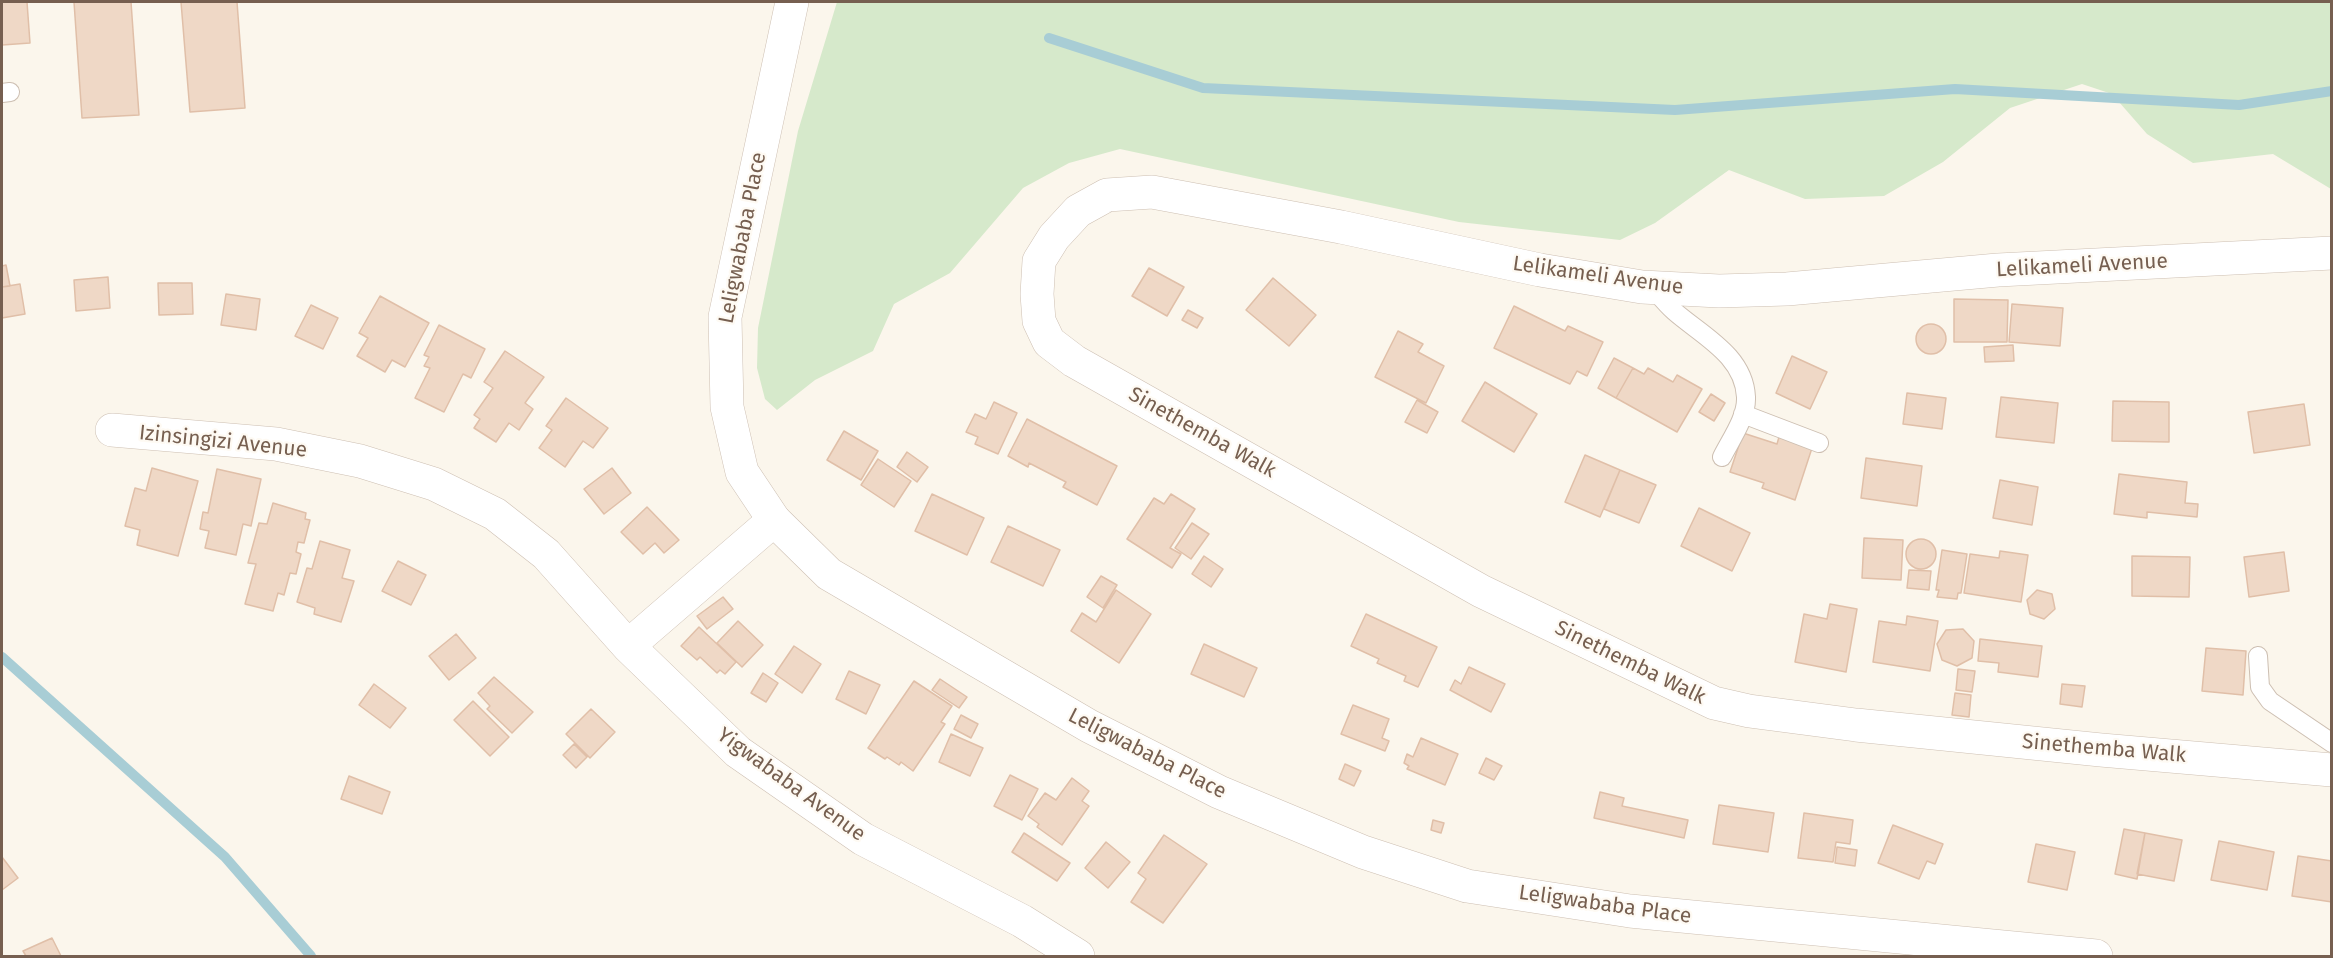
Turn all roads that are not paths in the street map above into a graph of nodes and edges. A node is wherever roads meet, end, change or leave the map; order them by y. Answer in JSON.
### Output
{"nodes":[{"id":1,"x":792,"y":2,"type":"edge"},
{"id":2,"x":2331,"y":253,"type":"edge"},
{"id":3,"x":1652,"y":287,"type":"junction"},
{"id":4,"x":1037,"y":294,"type":"joint"},
{"id":5,"x":1743,"y":414,"type":"junction"},
{"id":6,"x":112,"y":430,"type":"dead end"},
{"id":7,"x":1819,"y":443,"type":"dead end"},
{"id":8,"x":1722,"y":457,"type":"dead end"},
{"id":9,"x":774,"y":520,"type":"junction"},
{"id":10,"x":628,"y":646,"type":"junction"},
{"id":11,"x":2258,"y":656,"type":"dead end"},
{"id":12,"x":2331,"y":743,"type":"edge"},
{"id":13,"x":2331,"y":770,"type":"edge"},
{"id":14,"x":1078,"y":957,"type":"edge"},
{"id":15,"x":2096,"y":957,"type":"edge"}],
"edges":[{"from":1,"to":9,"type":"street","name":"Leligwababa Place"},
{"from":2,"to":3,"type":"street","name":"Lelikameli Avenue"},
{"from":3,"to":4,"type":"street","name":"Lelikameli Avenue"},
{"from":3,"to":5,"type":"lane"},
{"from":4,"to":13,"type":"street","name":"Sinethemba Walk"},
{"from":5,"to":7,"type":"lane"},
{"from":5,"to":8,"type":"lane"},
{"from":6,"to":10,"type":"street","name":"Izinsingizi Avenue"},
{"from":9,"to":10,"type":"street"},
{"from":9,"to":15,"type":"street","name":"Leligwababa Place"},
{"from":10,"to":14,"type":"street","name":"Yigwababa Avenue"},
{"from":11,"to":12,"type":"lane"}]}
